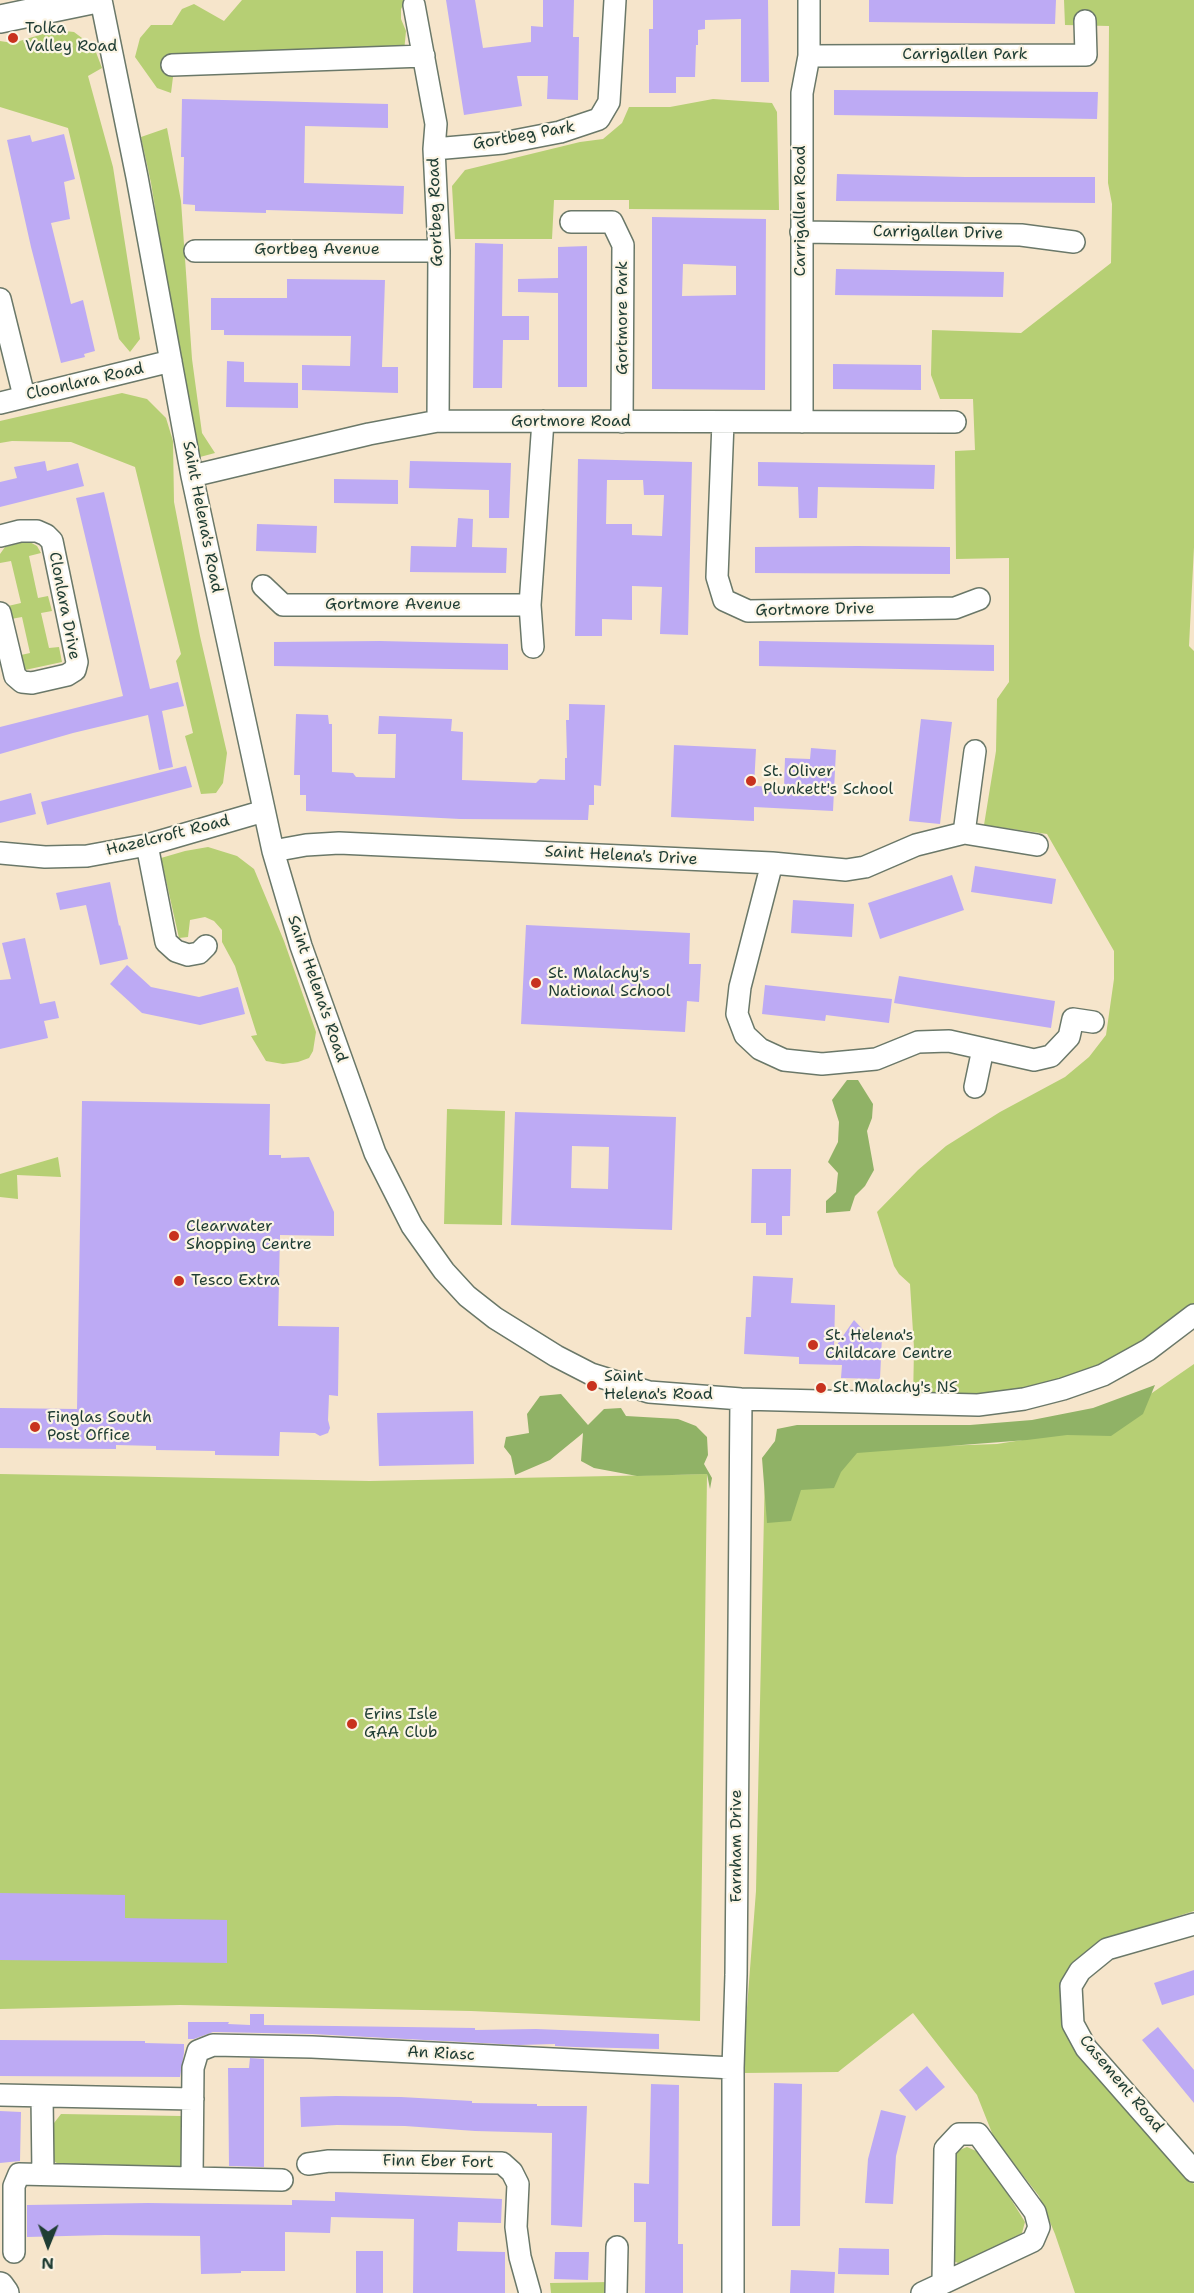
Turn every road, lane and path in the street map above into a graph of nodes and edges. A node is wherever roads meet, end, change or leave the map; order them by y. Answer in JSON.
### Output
{"nodes":[{"id":1,"x":92,"y":0,"type":"edge"},
{"id":2,"x":101,"y":0,"type":"edge"},
{"id":3,"x":615,"y":0,"type":"edge"},
{"id":4,"x":809,"y":0,"type":"edge"},
{"id":5,"x":414,"y":5,"type":"dead end"},
{"id":6,"x":0,"y":19,"type":"edge"},
{"id":7,"x":1085,"y":21,"type":"dead end"},
{"id":8,"x":424,"y":56,"type":"junction"},
{"id":9,"x":809,"y":56,"type":"junction"},
{"id":10,"x":172,"y":65,"type":"dead end"},
{"id":11,"x":434,"y":149,"type":"junction"},
{"id":12,"x":571,"y":222,"type":"dead end"},
{"id":13,"x":801,"y":231,"type":"junction"},
{"id":14,"x":1074,"y":242,"type":"dead end"},
{"id":15,"x":195,"y":251,"type":"dead end"},
{"id":16,"x":439,"y":251,"type":"junction"},
{"id":17,"x":0,"y":300,"type":"edge"},
{"id":18,"x":171,"y":361,"type":"junction"},
{"id":19,"x":24,"y":396,"type":"junction"},
{"id":20,"x":0,"y":403,"type":"edge"},
{"id":21,"x":543,"y":421,"type":"junction"},
{"id":22,"x":438,"y":422,"type":"junction"},
{"id":23,"x":622,"y":422,"type":"junction"},
{"id":24,"x":723,"y":422,"type":"junction"},
{"id":25,"x":802,"y":422,"type":"junction"},
{"id":26,"x":955,"y":422,"type":"dead end"},
{"id":27,"x":192,"y":476,"type":"junction"},
{"id":28,"x":0,"y":536,"type":"edge"},
{"id":29,"x":263,"y":586,"type":"dead end"},
{"id":30,"x":979,"y":599,"type":"dead end"},
{"id":31,"x":530,"y":605,"type":"junction"},
{"id":32,"x":0,"y":613,"type":"edge"},
{"id":33,"x":533,"y":647,"type":"dead end"},
{"id":34,"x":975,"y":751,"type":"dead end"},
{"id":35,"x":264,"y":811,"type":"junction"},
{"id":36,"x":963,"y":833,"type":"junction"},
{"id":37,"x":147,"y":845,"type":"junction"},
{"id":38,"x":1036,"y":845,"type":"dead end"},
{"id":39,"x":273,"y":851,"type":"junction"},
{"id":40,"x":0,"y":853,"type":"edge"},
{"id":41,"x":772,"y":863,"type":"junction"},
{"id":42,"x":206,"y":946,"type":"dead end"},
{"id":43,"x":1093,"y":1022,"type":"dead end"},
{"id":44,"x":983,"y":1049,"type":"junction"},
{"id":45,"x":975,"y":1087,"type":"dead end"},
{"id":46,"x":1194,"y":1315,"type":"edge"},
{"id":47,"x":741,"y":1400,"type":"junction"},
{"id":48,"x":1194,"y":1924,"type":"edge"},
{"id":49,"x":733,"y":2068,"type":"junction"},
{"id":50,"x":0,"y":2095,"type":"edge"},
{"id":51,"x":42,"y":2096,"type":"junction"},
{"id":52,"x":193,"y":2099,"type":"junction"},
{"id":53,"x":308,"y":2164,"type":"dead end"},
{"id":54,"x":1194,"y":2171,"type":"edge"},
{"id":55,"x":43,"y":2174,"type":"junction"},
{"id":56,"x":192,"y":2178,"type":"junction"},
{"id":57,"x":282,"y":2180,"type":"dead end"},
{"id":58,"x":617,"y":2247,"type":"dead end"},
{"id":59,"x":14,"y":2252,"type":"dead end"},
{"id":60,"x":944,"y":2282,"type":"junction"},
{"id":61,"x":0,"y":2286,"type":"edge"},
{"id":62,"x":5,"y":2293,"type":"edge"},
{"id":63,"x":530,"y":2293,"type":"edge"},
{"id":64,"x":616,"y":2293,"type":"edge"},
{"id":65,"x":733,"y":2293,"type":"edge"},
{"id":66,"x":922,"y":2293,"type":"edge"}],
"edges":[{"from":1,"to":6,"type":"main road"},
{"from":2,"to":18,"type":"street","name":"Saint Helena's Road"},
{"from":3,"to":11,"type":"street","name":"Gortbeg Park"},
{"from":4,"to":9,"type":"street","name":"Carrigallen Road"},
{"from":5,"to":8,"type":"street","name":"Gortbeg Road"},
{"from":7,"to":9,"type":"street","name":"Carrigallen Park"},
{"from":8,"to":10,"type":"street"},
{"from":8,"to":11,"type":"street","name":"Gortbeg Road"},
{"from":9,"to":13,"type":"street","name":"Carrigallen Road"},
{"from":11,"to":16,"type":"street","name":"Gortbeg Road"},
{"from":12,"to":23,"type":"street","name":"Gortmore Park"},
{"from":13,"to":14,"type":"street","name":"Carrigallen Drive"},
{"from":13,"to":25,"type":"street","name":"Carrigallen Road"},
{"from":15,"to":16,"type":"street","name":"Gortbeg Avenue"},
{"from":16,"to":22,"type":"street","name":"Gortbeg Road"},
{"from":17,"to":19,"type":"street"},
{"from":18,"to":19,"type":"street","name":"Cloonlara Road"},
{"from":18,"to":27,"type":"street","name":"Saint Helena's Road"},
{"from":19,"to":20,"type":"street","name":"Cloonlara Road"},
{"from":21,"to":22,"type":"street","name":"Gortmore Road"},
{"from":21,"to":23,"type":"street","name":"Gortmore Road"},
{"from":21,"to":31,"type":"street"},
{"from":22,"to":27,"type":"street","name":"Gortmore Road"},
{"from":23,"to":24,"type":"street","name":"Gortmore Road"},
{"from":24,"to":25,"type":"street","name":"Gortmore Road"},
{"from":24,"to":30,"type":"street","name":"Gortmore Drive"},
{"from":25,"to":26,"type":"street","name":"Gortmore Road"},
{"from":27,"to":35,"type":"street","name":"Saint Helena's Road"},
{"from":28,"to":32,"type":"street","name":"Clonlara Drive"},
{"from":29,"to":31,"type":"street","name":"Gortmore Avenue"},
{"from":31,"to":33,"type":"street"},
{"from":34,"to":36,"type":"street"},
{"from":35,"to":37,"type":"street","name":"Hazelcroft Road"},
{"from":35,"to":39,"type":"street","name":"Saint Helena's Road"},
{"from":36,"to":38,"type":"street","name":"Saint Helena's Drive"},
{"from":36,"to":41,"type":"street","name":"Saint Helena's Drive"},
{"from":37,"to":40,"type":"street","name":"Hazelcroft Road"},
{"from":37,"to":42,"type":"street"},
{"from":39,"to":41,"type":"street","name":"Saint Helena's Drive"},
{"from":39,"to":47,"type":"street","name":"Saint Helena's Road"},
{"from":41,"to":44,"type":"street"},
{"from":43,"to":44,"type":"street"},
{"from":44,"to":45,"type":"street"},
{"from":46,"to":47,"type":"street","name":"Saint Helena's Road"},
{"from":47,"to":49,"type":"street","name":"Farnham Drive"},
{"from":48,"to":54,"type":"street","name":"Casement Road"},
{"from":49,"to":52,"type":"street","name":"An Riasc"},
{"from":49,"to":65,"type":"street","name":"Farnham Drive"},
{"from":50,"to":51,"type":"street"},
{"from":51,"to":52,"type":"street"},
{"from":51,"to":55,"type":"street"},
{"from":52,"to":56,"type":"street","name":"An Riasc"},
{"from":53,"to":63,"type":"street","name":"Finn Eber Fort"},
{"from":55,"to":56,"type":"street"},
{"from":55,"to":59,"type":"street"},
{"from":56,"to":57,"type":"street"},
{"from":58,"to":64,"type":"street"},
{"from":60,"to":60,"type":"street"},
{"from":60,"to":66,"type":"street"},
{"from":61,"to":62,"type":"main road"}]}
